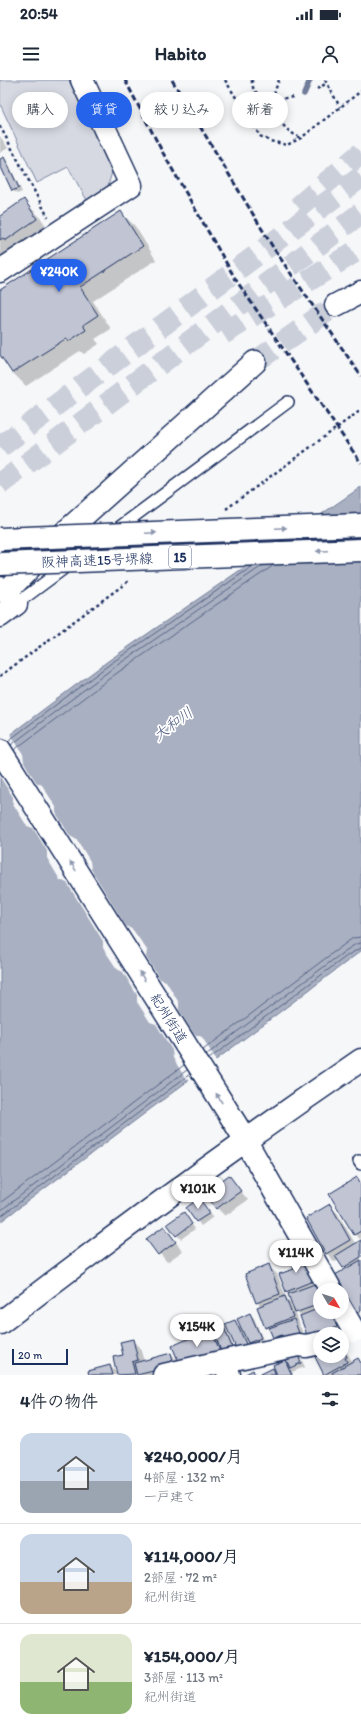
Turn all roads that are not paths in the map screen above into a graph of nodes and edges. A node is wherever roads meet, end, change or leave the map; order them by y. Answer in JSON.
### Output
{"nodes":[{"id":1,"x":82,"y":80,"type":"edge"},
{"id":2,"x":0,"y":271,"type":"edge"},
{"id":3,"x":361,"y":292,"type":"edge"},
{"id":4,"x":336,"y":305,"type":"tunnel mouth"},
{"id":5,"x":255,"y":362,"type":"tunnel mouth"},
{"id":6,"x":288,"y":402,"type":"dead end"},
{"id":7,"x":361,"y":525,"type":"edge"},
{"id":8,"x":0,"y":535,"type":"edge"},
{"id":9,"x":62,"y":535,"type":"junction"},
{"id":10,"x":0,"y":539,"type":"edge"},
{"id":11,"x":361,"y":550,"type":"edge"},
{"id":12,"x":0,"y":564,"type":"edge"},
{"id":13,"x":5,"y":600,"type":"edge"},
{"id":14,"x":0,"y":750,"type":"edge"},
{"id":15,"x":361,"y":1060,"type":"edge"},
{"id":16,"x":243,"y":1136,"type":"junction"},
{"id":17,"x":327,"y":1283,"type":"edge"},
{"id":18,"x":0,"y":1323,"type":"edge"},
{"id":19,"x":313,"y":1344,"type":"edge"},
{"id":20,"x":227,"y":1368,"type":"edge"},
{"id":21,"x":164,"y":1375,"type":"edge"}],
"edges":[{"from":1,"to":2,"type":"main road"},
{"from":3,"to":4,"type":"main road"},
{"from":5,"to":9,"type":"main road"},
{"from":6,"to":13,"type":"lane"},
{"from":10,"to":7,"type":"main road","name":"阪神高速15号堺線","number":"15","one_way":true,"bridge":true},
{"from":8,"to":9,"type":"main road"},
{"from":9,"to":13,"type":"main road"},
{"from":11,"to":12,"type":"main road","name":"阪神高速15号堺線","number":"15","one_way":true,"bridge":true},
{"from":16,"to":14,"type":"main road","name":"紀州街道","one_way":true},
{"from":15,"to":16,"type":"main road"},
{"from":16,"to":17,"type":"main road","name":"紀州街道"},
{"from":16,"to":18,"type":"main road"},
{"from":19,"to":20,"type":"main road"},
{"from":20,"to":21,"type":"main road"}]}
